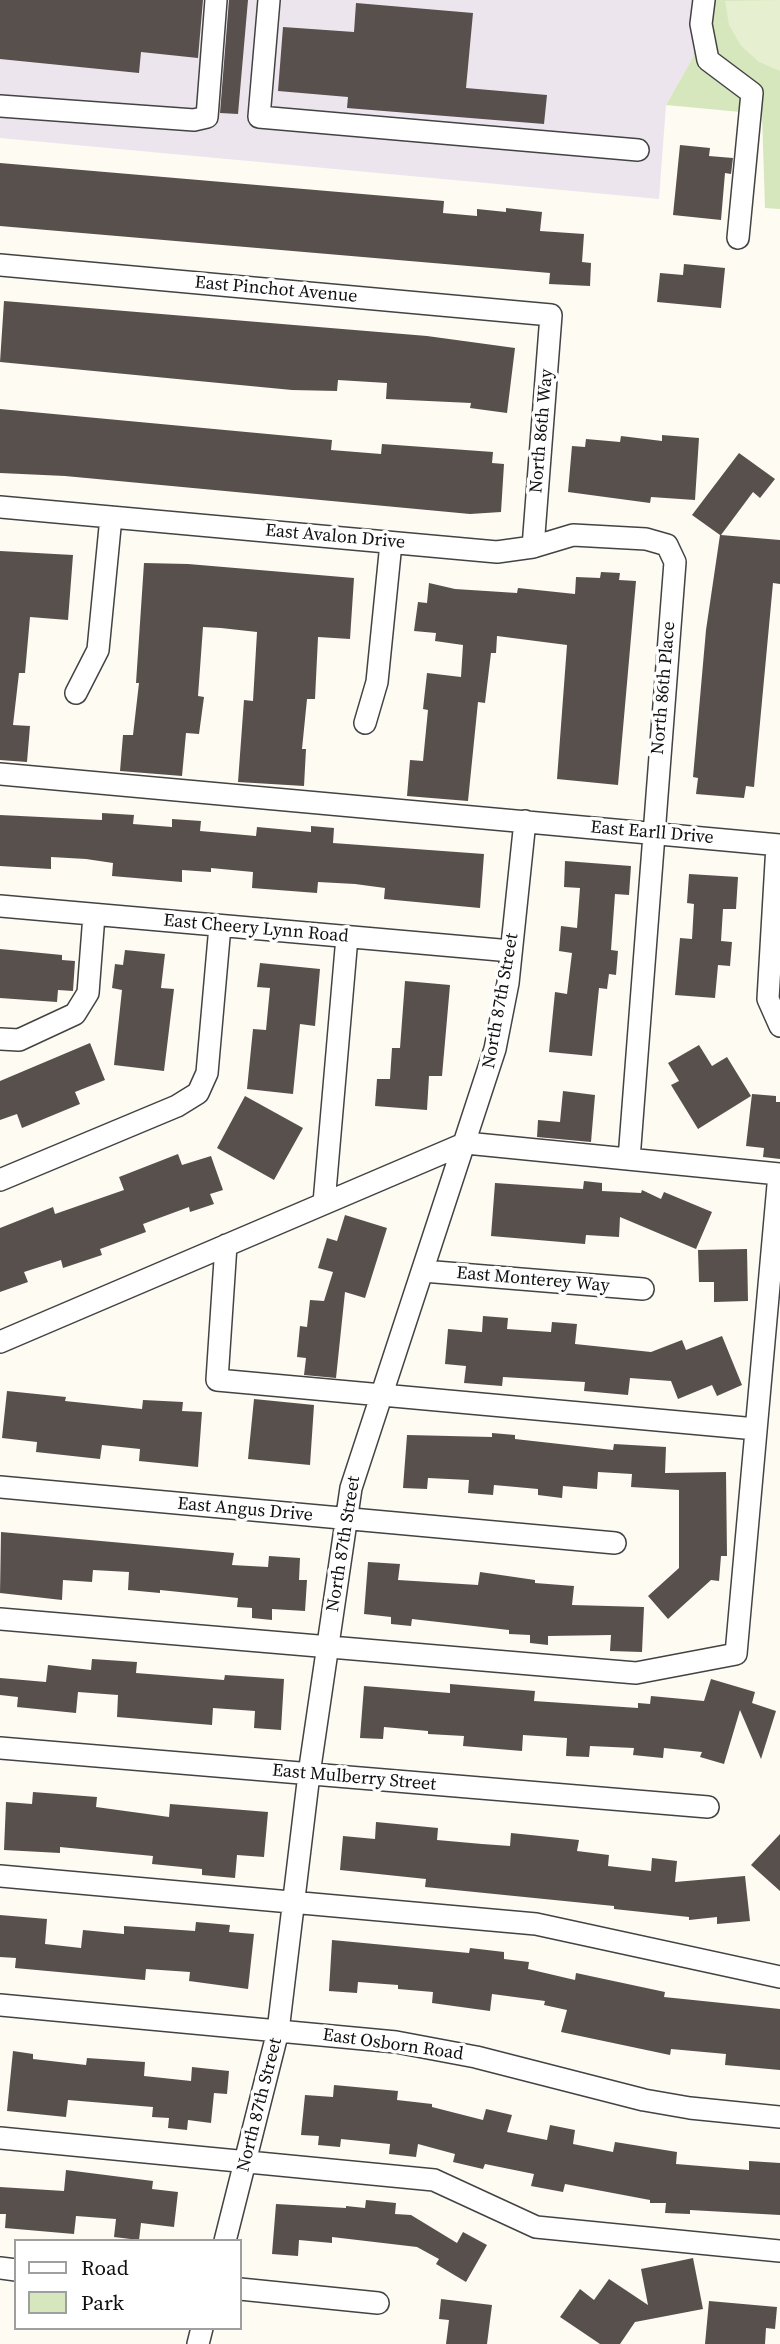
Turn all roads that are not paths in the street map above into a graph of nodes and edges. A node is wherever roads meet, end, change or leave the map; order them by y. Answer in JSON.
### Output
{"nodes":[{"id":1,"x":216,"y":0,"type":"edge"},
{"id":2,"x":269,"y":0,"type":"edge"},
{"id":3,"x":704,"y":0,"type":"edge"},
{"id":4,"x":0,"y":106,"type":"edge"},
{"id":5,"x":638,"y":150,"type":"dead end"},
{"id":6,"x":738,"y":238,"type":"dead end"},
{"id":7,"x":0,"y":265,"type":"edge"},
{"id":8,"x":551,"y":315,"type":"joint"},
{"id":9,"x":0,"y":507,"type":"edge"},
{"id":10,"x":111,"y":517,"type":"junction"},
{"id":11,"x":391,"y":542,"type":"junction"},
{"id":12,"x":667,"y":545,"type":"joint"},
{"id":13,"x":533,"y":547,"type":"junction"},
{"id":14,"x":76,"y":693,"type":"dead end"},
{"id":15,"x":365,"y":723,"type":"dead end"},
{"id":16,"x":0,"y":774,"type":"edge"},
{"id":17,"x":525,"y":821,"type":"junction"},
{"id":18,"x":652,"y":832,"type":"junction"},
{"id":19,"x":779,"y":845,"type":"edge"},
{"id":20,"x":0,"y":906,"type":"edge"},
{"id":21,"x":94,"y":915,"type":"junction"},
{"id":22,"x":220,"y":926,"type":"junction"},
{"id":23,"x":347,"y":937,"type":"junction"},
{"id":24,"x":511,"y":951,"type":"junction"},
{"id":25,"x":780,"y":1026,"type":"edge"},
{"id":26,"x":0,"y":1039,"type":"edge"},
{"id":27,"x":466,"y":1143,"type":"junction"},
{"id":28,"x":629,"y":1159,"type":"junction"},
{"id":29,"x":0,"y":1180,"type":"edge"},
{"id":30,"x":324,"y":1203,"type":"junction"},
{"id":31,"x":226,"y":1245,"type":"junction"},
{"id":32,"x":424,"y":1270,"type":"junction"},
{"id":33,"x":643,"y":1289,"type":"dead end"},
{"id":34,"x":0,"y":1342,"type":"edge"},
{"id":35,"x":379,"y":1396,"type":"junction"},
{"id":36,"x":756,"y":1429,"type":"junction"},
{"id":37,"x":0,"y":1487,"type":"edge"},
{"id":38,"x":346,"y":1519,"type":"junction"},
{"id":39,"x":615,"y":1543,"type":"dead end"},
{"id":40,"x":0,"y":1619,"type":"edge"},
{"id":41,"x":327,"y":1649,"type":"junction"},
{"id":42,"x":0,"y":1748,"type":"edge"},
{"id":43,"x":309,"y":1774,"type":"junction"},
{"id":44,"x":708,"y":1807,"type":"dead end"},
{"id":45,"x":0,"y":1876,"type":"edge"},
{"id":46,"x":294,"y":1901,"type":"junction"},
{"id":47,"x":780,"y":1977,"type":"edge"},
{"id":48,"x":0,"y":2005,"type":"edge"},
{"id":49,"x":278,"y":2031,"type":"junction"},
{"id":50,"x":780,"y":2118,"type":"edge"},
{"id":51,"x":0,"y":2138,"type":"edge"},
{"id":52,"x":246,"y":2160,"type":"junction"},
{"id":53,"x":226,"y":2239,"type":"edge"},
{"id":54,"x":780,"y":2251,"type":"edge"},
{"id":55,"x":242,"y":2289,"type":"edge"},
{"id":56,"x":378,"y":2303,"type":"dead end"}],
"edges":[{"from":1,"to":4,"type":"street"},
{"from":2,"to":5,"type":"street"},
{"from":3,"to":6,"type":"street"},
{"from":7,"to":8,"type":"street","name":"East Pinchot Avenue"},
{"from":8,"to":13,"type":"street","name":"North 86th Way"},
{"from":9,"to":10,"type":"street","name":"East Avalon Drive"},
{"from":10,"to":11,"type":"street","name":"East Avalon Drive"},
{"from":10,"to":14,"type":"street"},
{"from":11,"to":13,"type":"street","name":"East Avalon Drive"},
{"from":11,"to":15,"type":"street"},
{"from":12,"to":13,"type":"street","name":"East Avalon Drive"},
{"from":12,"to":18,"type":"street","name":"North 86th Place"},
{"from":16,"to":17,"type":"street","name":"East Earll Drive"},
{"from":17,"to":18,"type":"street","name":"East Earll Drive"},
{"from":17,"to":24,"type":"street","name":"North 87th Street"},
{"from":18,"to":19,"type":"street","name":"East Earll Drive"},
{"from":18,"to":28,"type":"street","name":"North 86th Place"},
{"from":19,"to":25,"type":"street"},
{"from":20,"to":21,"type":"street","name":"East Cheery Lynn Road"},
{"from":21,"to":22,"type":"street","name":"East Cheery Lynn Road"},
{"from":21,"to":26,"type":"street"},
{"from":22,"to":23,"type":"street","name":"East Cheery Lynn Road"},
{"from":22,"to":29,"type":"street"},
{"from":23,"to":24,"type":"street","name":"East Cheery Lynn Road"},
{"from":23,"to":30,"type":"street"},
{"from":24,"to":27,"type":"street","name":"North 87th Street"},
{"from":27,"to":28,"type":"street"},
{"from":27,"to":30,"type":"street"},
{"from":27,"to":32,"type":"street","name":"North 87th Street"},
{"from":28,"to":36,"type":"street"},
{"from":30,"to":31,"type":"street"},
{"from":31,"to":34,"type":"street"},
{"from":31,"to":35,"type":"street"},
{"from":32,"to":33,"type":"street","name":"East Monterey Way"},
{"from":32,"to":35,"type":"street","name":"North 87th Street"},
{"from":35,"to":36,"type":"street"},
{"from":35,"to":38,"type":"street","name":"North 87th Street"},
{"from":36,"to":41,"type":"street"},
{"from":37,"to":38,"type":"street","name":"East Angus Drive"},
{"from":38,"to":39,"type":"street","name":"East Angus Drive"},
{"from":38,"to":41,"type":"street","name":"North 87th Street"},
{"from":40,"to":41,"type":"street"},
{"from":41,"to":43,"type":"street","name":"North 87th Street"},
{"from":42,"to":43,"type":"street","name":"East Mulberry Street"},
{"from":43,"to":44,"type":"street","name":"East Mulberry Street"},
{"from":43,"to":46,"type":"street","name":"North 87th Street"},
{"from":45,"to":46,"type":"street"},
{"from":46,"to":47,"type":"street"},
{"from":46,"to":49,"type":"street","name":"North 87th Street"},
{"from":48,"to":49,"type":"street","name":"East Osborn Road"},
{"from":49,"to":50,"type":"street","name":"East Osborn Road"},
{"from":49,"to":52,"type":"street","name":"North 87th Street"},
{"from":51,"to":52,"type":"street"},
{"from":52,"to":53,"type":"street","name":"North 87th Street"},
{"from":52,"to":54,"type":"street"},
{"from":55,"to":56,"type":"street"}]}
